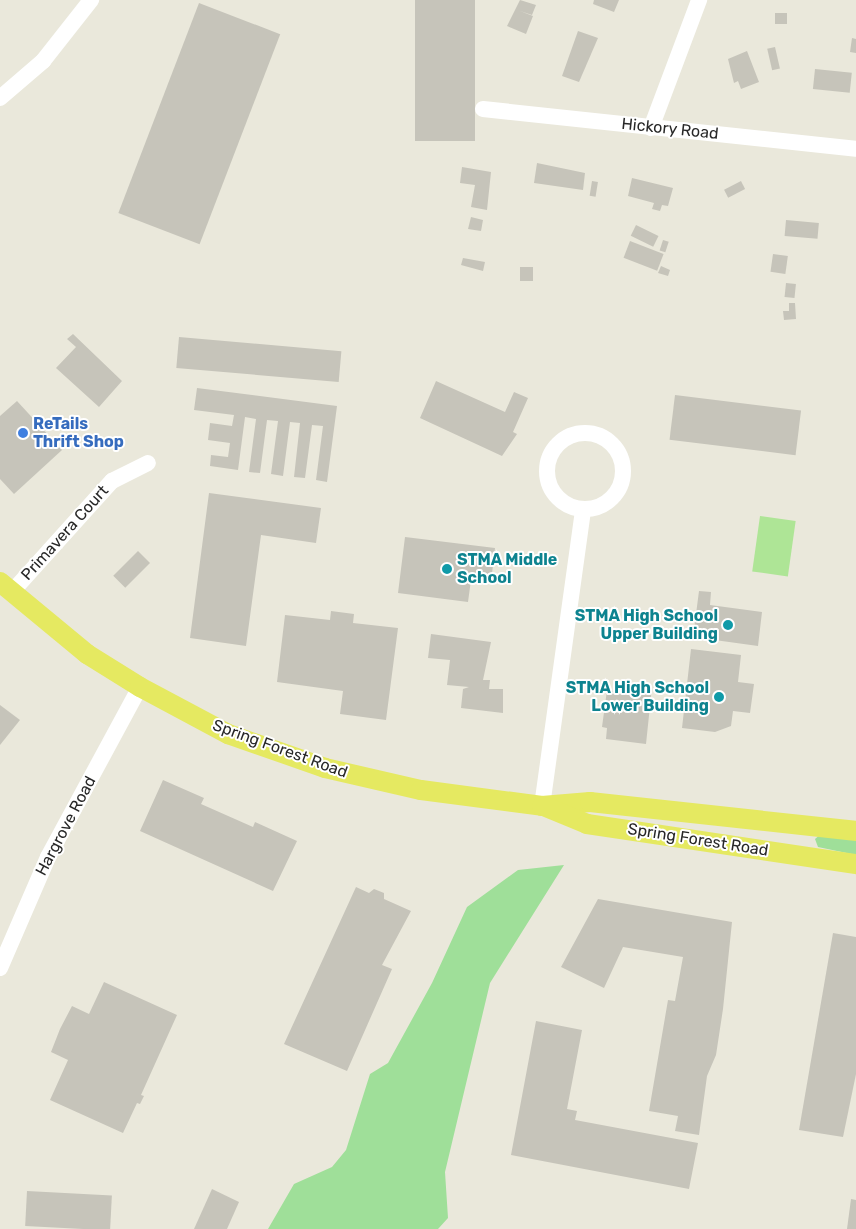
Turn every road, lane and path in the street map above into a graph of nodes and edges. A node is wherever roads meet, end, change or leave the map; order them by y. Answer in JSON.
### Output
{"nodes":[{"id":1,"x":91,"y":0,"type":"edge"},
{"id":2,"x":700,"y":0,"type":"edge"},
{"id":3,"x":0,"y":98,"type":"edge"},
{"id":4,"x":483,"y":109,"type":"dead end"},
{"id":5,"x":651,"y":128,"type":"junction"},
{"id":6,"x":856,"y":149,"type":"edge"},
{"id":7,"x":148,"y":463,"type":"dead end"},
{"id":8,"x":583,"y":510,"type":"junction"},
{"id":9,"x":5,"y":588,"type":"edge"},
{"id":10,"x":140,"y":687,"type":"junction"},
{"id":11,"x":542,"y":806,"type":"junction"},
{"id":12,"x":856,"y":830,"type":"edge"},
{"id":13,"x":856,"y":864,"type":"edge"},
{"id":14,"x":0,"y":968,"type":"edge"}],
"edges":[{"from":1,"to":3,"type":"street"},
{"from":2,"to":5,"type":"street"},
{"from":4,"to":5,"type":"street","name":"Hickory Road"},
{"from":5,"to":6,"type":"street","name":"Hickory Road"},
{"from":7,"to":9,"type":"street","name":"Primavera Court"},
{"from":8,"to":8,"type":"street"},
{"from":8,"to":11,"type":"street"},
{"from":9,"to":10,"type":"main road","name":"Spring Forest Road"},
{"from":10,"to":11,"type":"main road","name":"Spring Forest Road"},
{"from":10,"to":14,"type":"street","name":"Hargrove Road"},
{"from":11,"to":12,"type":"main road","name":"Spring Forest Road"},
{"from":11,"to":13,"type":"main road","name":"Spring Forest Road"}]}
